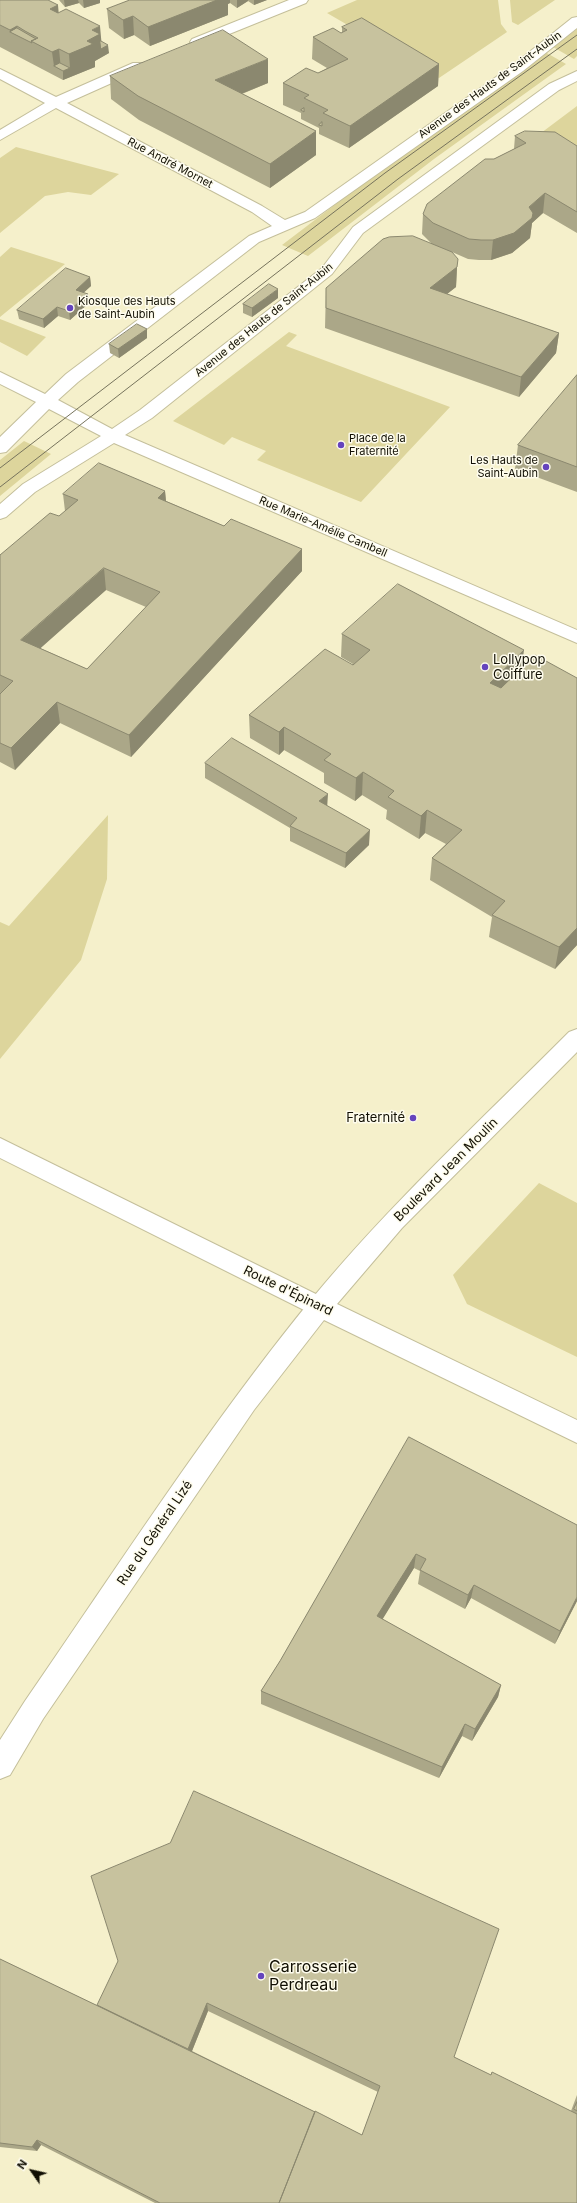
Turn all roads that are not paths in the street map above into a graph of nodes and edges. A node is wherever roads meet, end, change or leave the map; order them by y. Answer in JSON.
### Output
{"nodes":[{"id":1,"x":301,"y":0,"type":"edge"},
{"id":2,"x":577,"y":21,"type":"edge"},
{"id":3,"x":181,"y":49,"type":"edge"},
{"id":4,"x":153,"y":60,"type":"edge"},
{"id":5,"x":0,"y":73,"type":"edge"},
{"id":6,"x":577,"y":75,"type":"edge"},
{"id":7,"x":56,"y":102,"type":"junction"},
{"id":8,"x":0,"y":136,"type":"edge"},
{"id":9,"x":283,"y":226,"type":"junction"},
{"id":10,"x":0,"y":377,"type":"edge"},
{"id":11,"x":47,"y":401,"type":"junction"},
{"id":12,"x":111,"y":435,"type":"junction"},
{"id":13,"x":0,"y":448,"type":"edge"},
{"id":14,"x":0,"y":513,"type":"edge"},
{"id":15,"x":577,"y":637,"type":"edge"},
{"id":16,"x":577,"y":1038,"type":"edge"},
{"id":17,"x":0,"y":1147,"type":"edge"},
{"id":18,"x":320,"y":1307,"type":"junction"},
{"id":19,"x":577,"y":1432,"type":"edge"},
{"id":20,"x":0,"y":1765,"type":"edge"}],
"edges":[{"from":1,"to":3,"type":"street"},
{"from":2,"to":9,"type":"street","name":"Avenue des Hauts de Saint-Aubin"},
{"from":4,"to":7,"type":"street"},
{"from":5,"to":7,"type":"street","name":"Rue André Mornet"},
{"from":6,"to":12,"type":"street","name":"Avenue des Hauts de Saint-Aubin"},
{"from":7,"to":8,"type":"street"},
{"from":7,"to":9,"type":"street","name":"Rue André Mornet"},
{"from":9,"to":11,"type":"street","name":"Avenue des Hauts de Saint-Aubin"},
{"from":10,"to":11,"type":"street","name":"Rue Marie-Amélie Cambell"},
{"from":11,"to":12,"type":"street","name":"Rue Marie-Amélie Cambell"},
{"from":11,"to":13,"type":"street","name":"Avenue des Hauts de Saint-Aubin"},
{"from":12,"to":14,"type":"street","name":"Avenue des Hauts de Saint-Aubin"},
{"from":12,"to":15,"type":"street","name":"Rue Marie-Amélie Cambell"},
{"from":16,"to":18,"type":"street","name":"Boulevard Jean Moulin"},
{"from":17,"to":18,"type":"street","name":"Route d'Épinard"},
{"from":18,"to":19,"type":"street","name":"Route d'Épinard"},
{"from":18,"to":20,"type":"street","name":"Rue du Général Lizé"}]}
